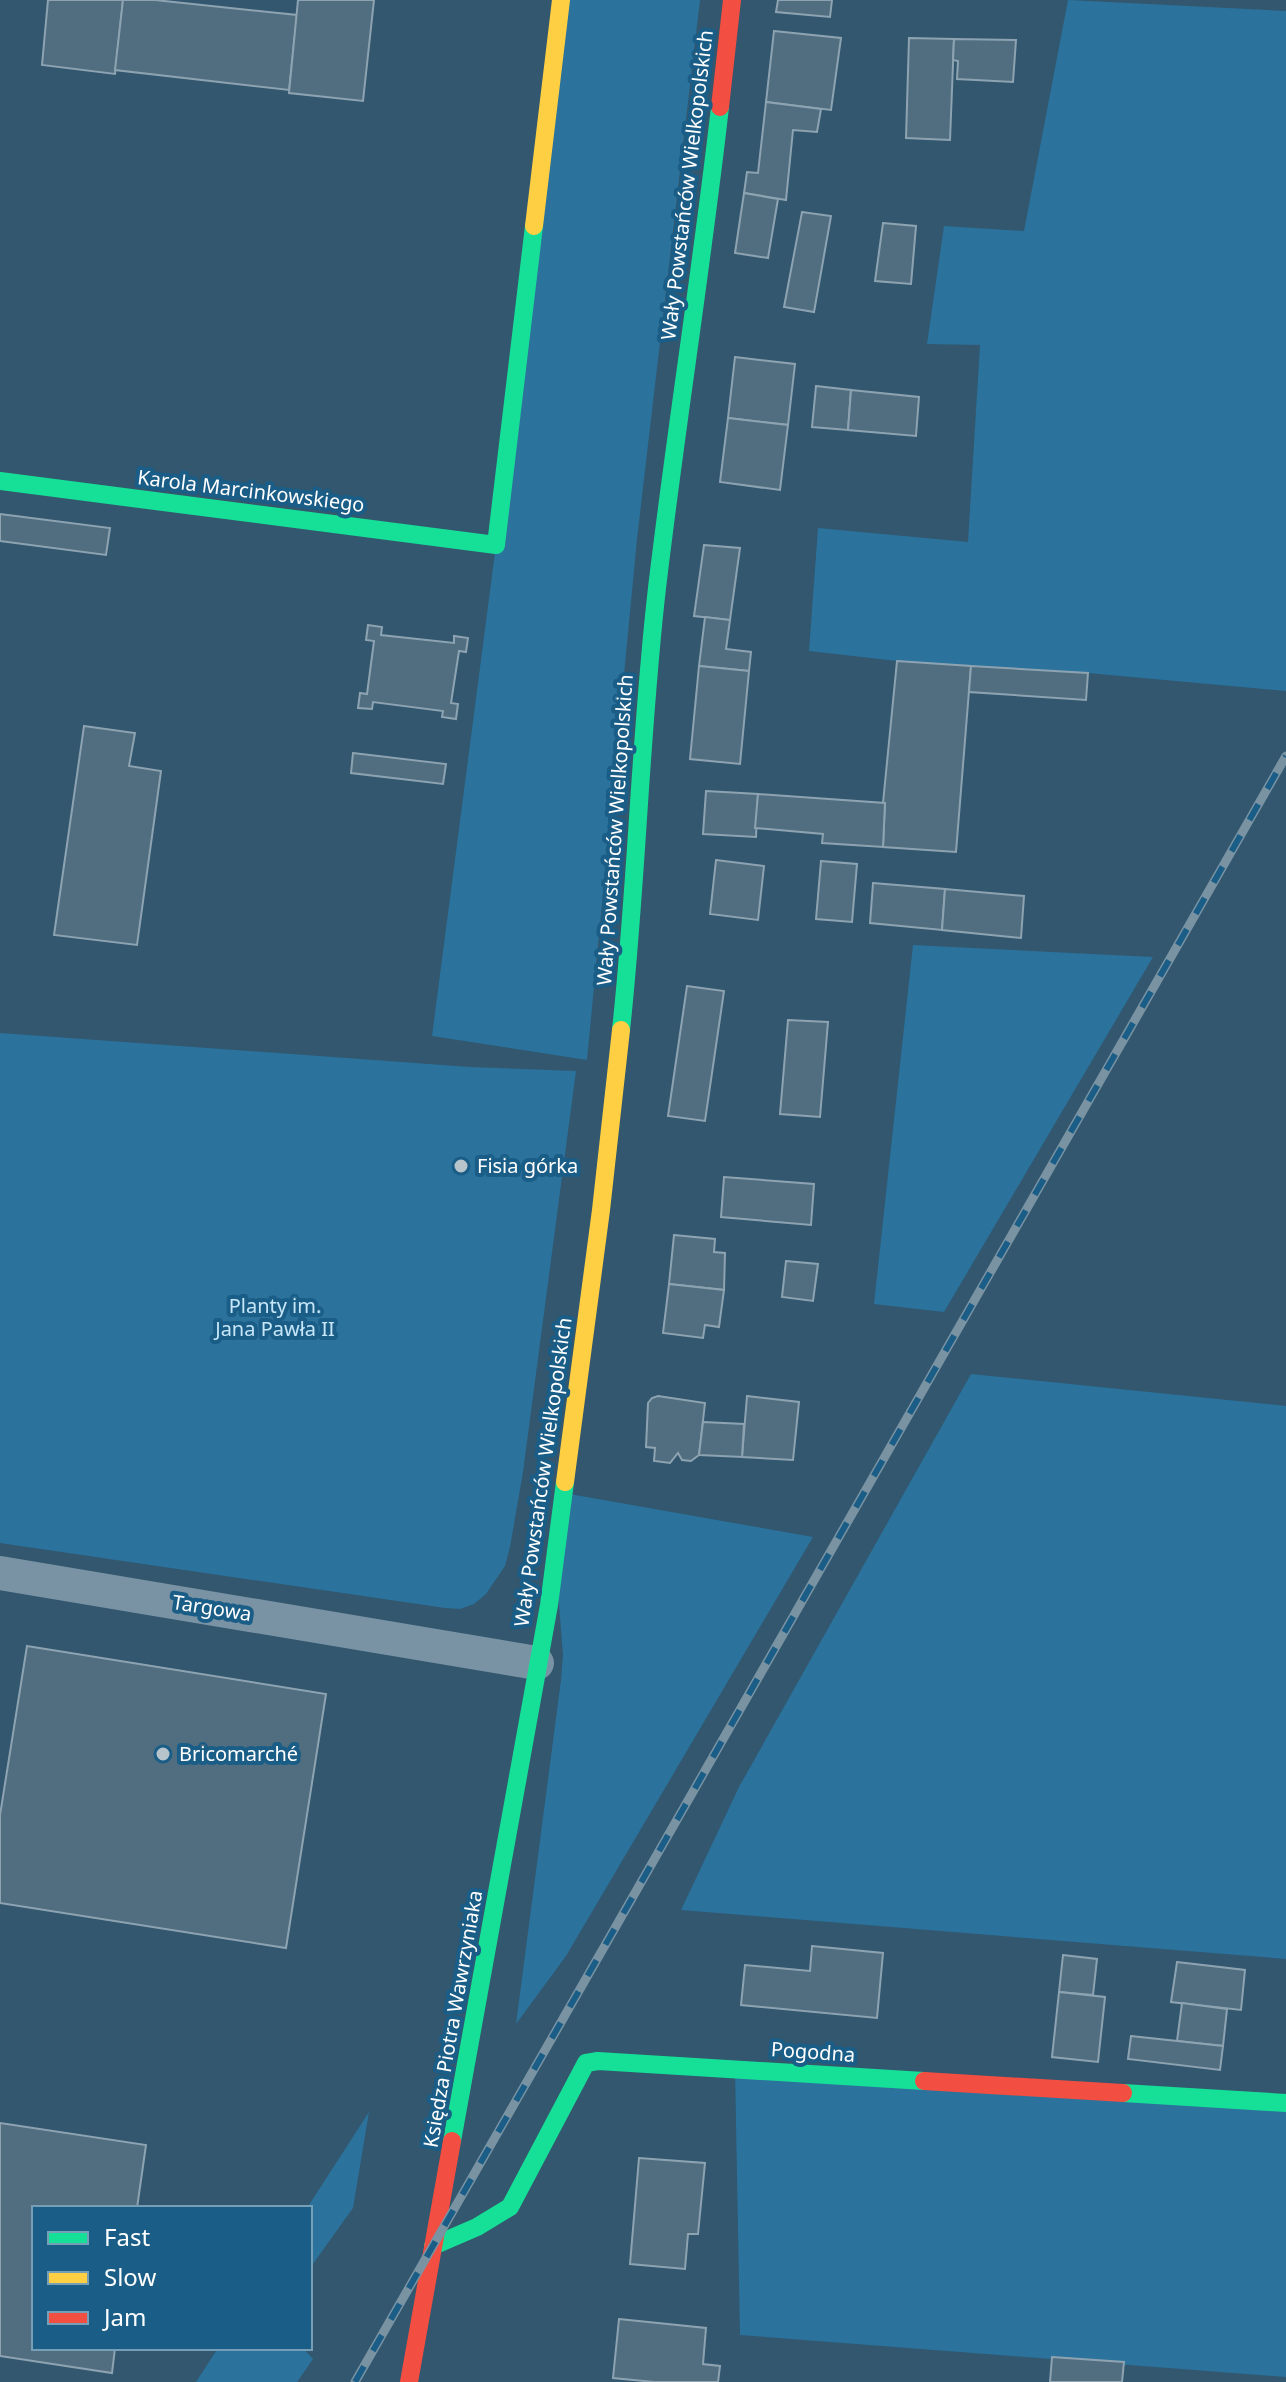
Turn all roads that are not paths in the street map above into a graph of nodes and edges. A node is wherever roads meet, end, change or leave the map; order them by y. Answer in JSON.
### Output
{"nodes":[{"id":1,"x":561,"y":0,"type":"edge"},
{"id":2,"x":732,"y":0,"type":"edge"},
{"id":3,"x":0,"y":481,"type":"edge"},
{"id":4,"x":0,"y":1573,"type":"edge"},
{"id":5,"x":537,"y":1663,"type":"junction"},
{"id":6,"x":1286,"y":2103,"type":"edge"},
{"id":7,"x":433,"y":2246,"type":"junction"},
{"id":8,"x":409,"y":2382,"type":"edge"}],
"edges":[{"from":1,"to":3,"type":"main road","name":"Karola Marcinkowskiego"},
{"from":2,"to":5,"type":"main road","name":"Wały Powstańców Wielkopolskich"},
{"from":4,"to":5,"type":"street","name":"Targowa"},
{"from":5,"to":7,"type":"main road","name":"Księdza Piotra Wawrzyniaka"},
{"from":6,"to":7,"type":"main road","name":"Pogodna"},
{"from":7,"to":8,"type":"main road","name":"Księdza Piotra Wawrzyniaka"}]}
